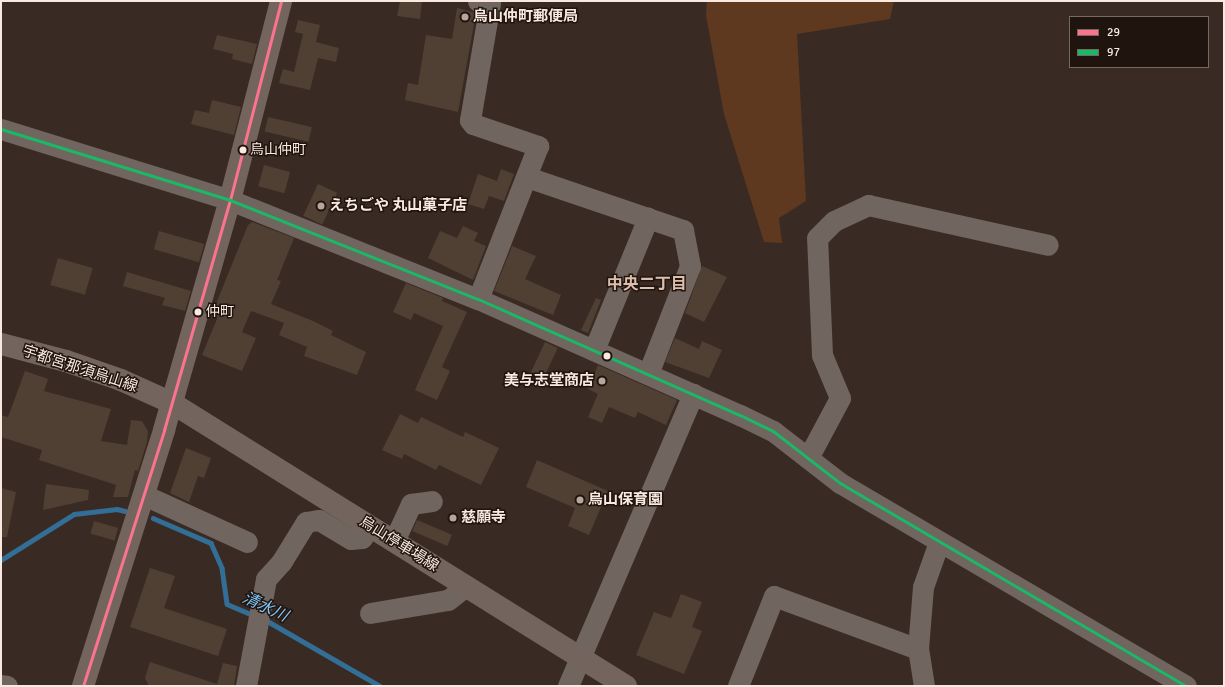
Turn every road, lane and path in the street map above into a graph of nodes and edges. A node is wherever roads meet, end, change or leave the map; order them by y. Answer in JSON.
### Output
{"nodes":[{"id":1,"x":281,"y":1,"type":"edge"},
{"id":2,"x":486,"y":2,"type":"edge"},
{"id":3,"x":1,"y":129,"type":"edge"},
{"id":4,"x":527,"y":177,"type":"junction"},
{"id":5,"x":230,"y":200,"type":"junction"},
{"id":6,"x":648,"y":218,"type":"junction"},
{"id":7,"x":1048,"y":246,"type":"dead end"},
{"id":8,"x":478,"y":299,"type":"junction"},
{"id":9,"x":1,"y":344,"type":"edge"},
{"id":10,"x":594,"y":350,"type":"junction"},
{"id":11,"x":648,"y":374,"type":"junction"},
{"id":12,"x":693,"y":394,"type":"junction"},
{"id":13,"x":172,"y":403,"type":"junction"},
{"id":14,"x":808,"y":458,"type":"junction"},
{"id":15,"x":144,"y":495,"type":"junction"},
{"id":16,"x":432,"y":501,"type":"dead end"},
{"id":17,"x":370,"y":526,"type":"junction"},
{"id":18,"x":394,"y":541,"type":"junction"},
{"id":19,"x":247,"y":542,"type":"dead end"},
{"id":20,"x":938,"y":542,"type":"junction"},
{"id":21,"x":466,"y":586,"type":"junction"},
{"id":22,"x":370,"y":613,"type":"dead end"},
{"id":23,"x":918,"y":649,"type":"junction"},
{"id":24,"x":581,"y":657,"type":"junction"},
{"id":25,"x":1,"y":685,"type":"edge"},
{"id":26,"x":6,"y":686,"type":"edge"},
{"id":27,"x":82,"y":686,"type":"edge"},
{"id":28,"x":246,"y":686,"type":"edge"},
{"id":29,"x":568,"y":686,"type":"edge"},
{"id":30,"x":626,"y":686,"type":"edge"},
{"id":31,"x":738,"y":686,"type":"edge"},
{"id":32,"x":924,"y":686,"type":"edge"},
{"id":33,"x":1186,"y":686,"type":"edge"}],
"edges":[{"from":1,"to":5,"type":"main road"},
{"from":2,"to":4,"type":"street"},
{"from":3,"to":5,"type":"street"},
{"from":4,"to":6,"type":"street"},
{"from":4,"to":8,"type":"street"},
{"from":5,"to":8,"type":"street"},
{"from":5,"to":13,"type":"main road"},
{"from":6,"to":10,"type":"street"},
{"from":6,"to":11,"type":"street"},
{"from":7,"to":14,"type":"street"},
{"from":8,"to":10,"type":"street"},
{"from":9,"to":13,"type":"main road","name":"宇都宮那須烏山線"},
{"from":10,"to":11,"type":"street"},
{"from":11,"to":12,"type":"street"},
{"from":12,"to":14,"type":"street"},
{"from":12,"to":24,"type":"street"},
{"from":13,"to":15,"type":"main road"},
{"from":13,"to":17,"type":"main road","name":"烏山停車場線"},
{"from":14,"to":20,"type":"street"},
{"from":15,"to":19,"type":"street"},
{"from":15,"to":27,"type":"main road"},
{"from":16,"to":18,"type":"street"},
{"from":17,"to":18,"type":"main road","name":"烏山停車場線"},
{"from":17,"to":28,"type":"street"},
{"from":18,"to":21,"type":"main road","name":"烏山停車場線"},
{"from":20,"to":23,"type":"street"},
{"from":20,"to":33,"type":"street"},
{"from":21,"to":22,"type":"street"},
{"from":21,"to":24,"type":"main road","name":"烏山停車場線"},
{"from":23,"to":31,"type":"street"},
{"from":23,"to":32,"type":"street"},
{"from":24,"to":29,"type":"street"},
{"from":24,"to":30,"type":"main road","name":"烏山停車場線"},
{"from":25,"to":26,"type":"street"}]}
